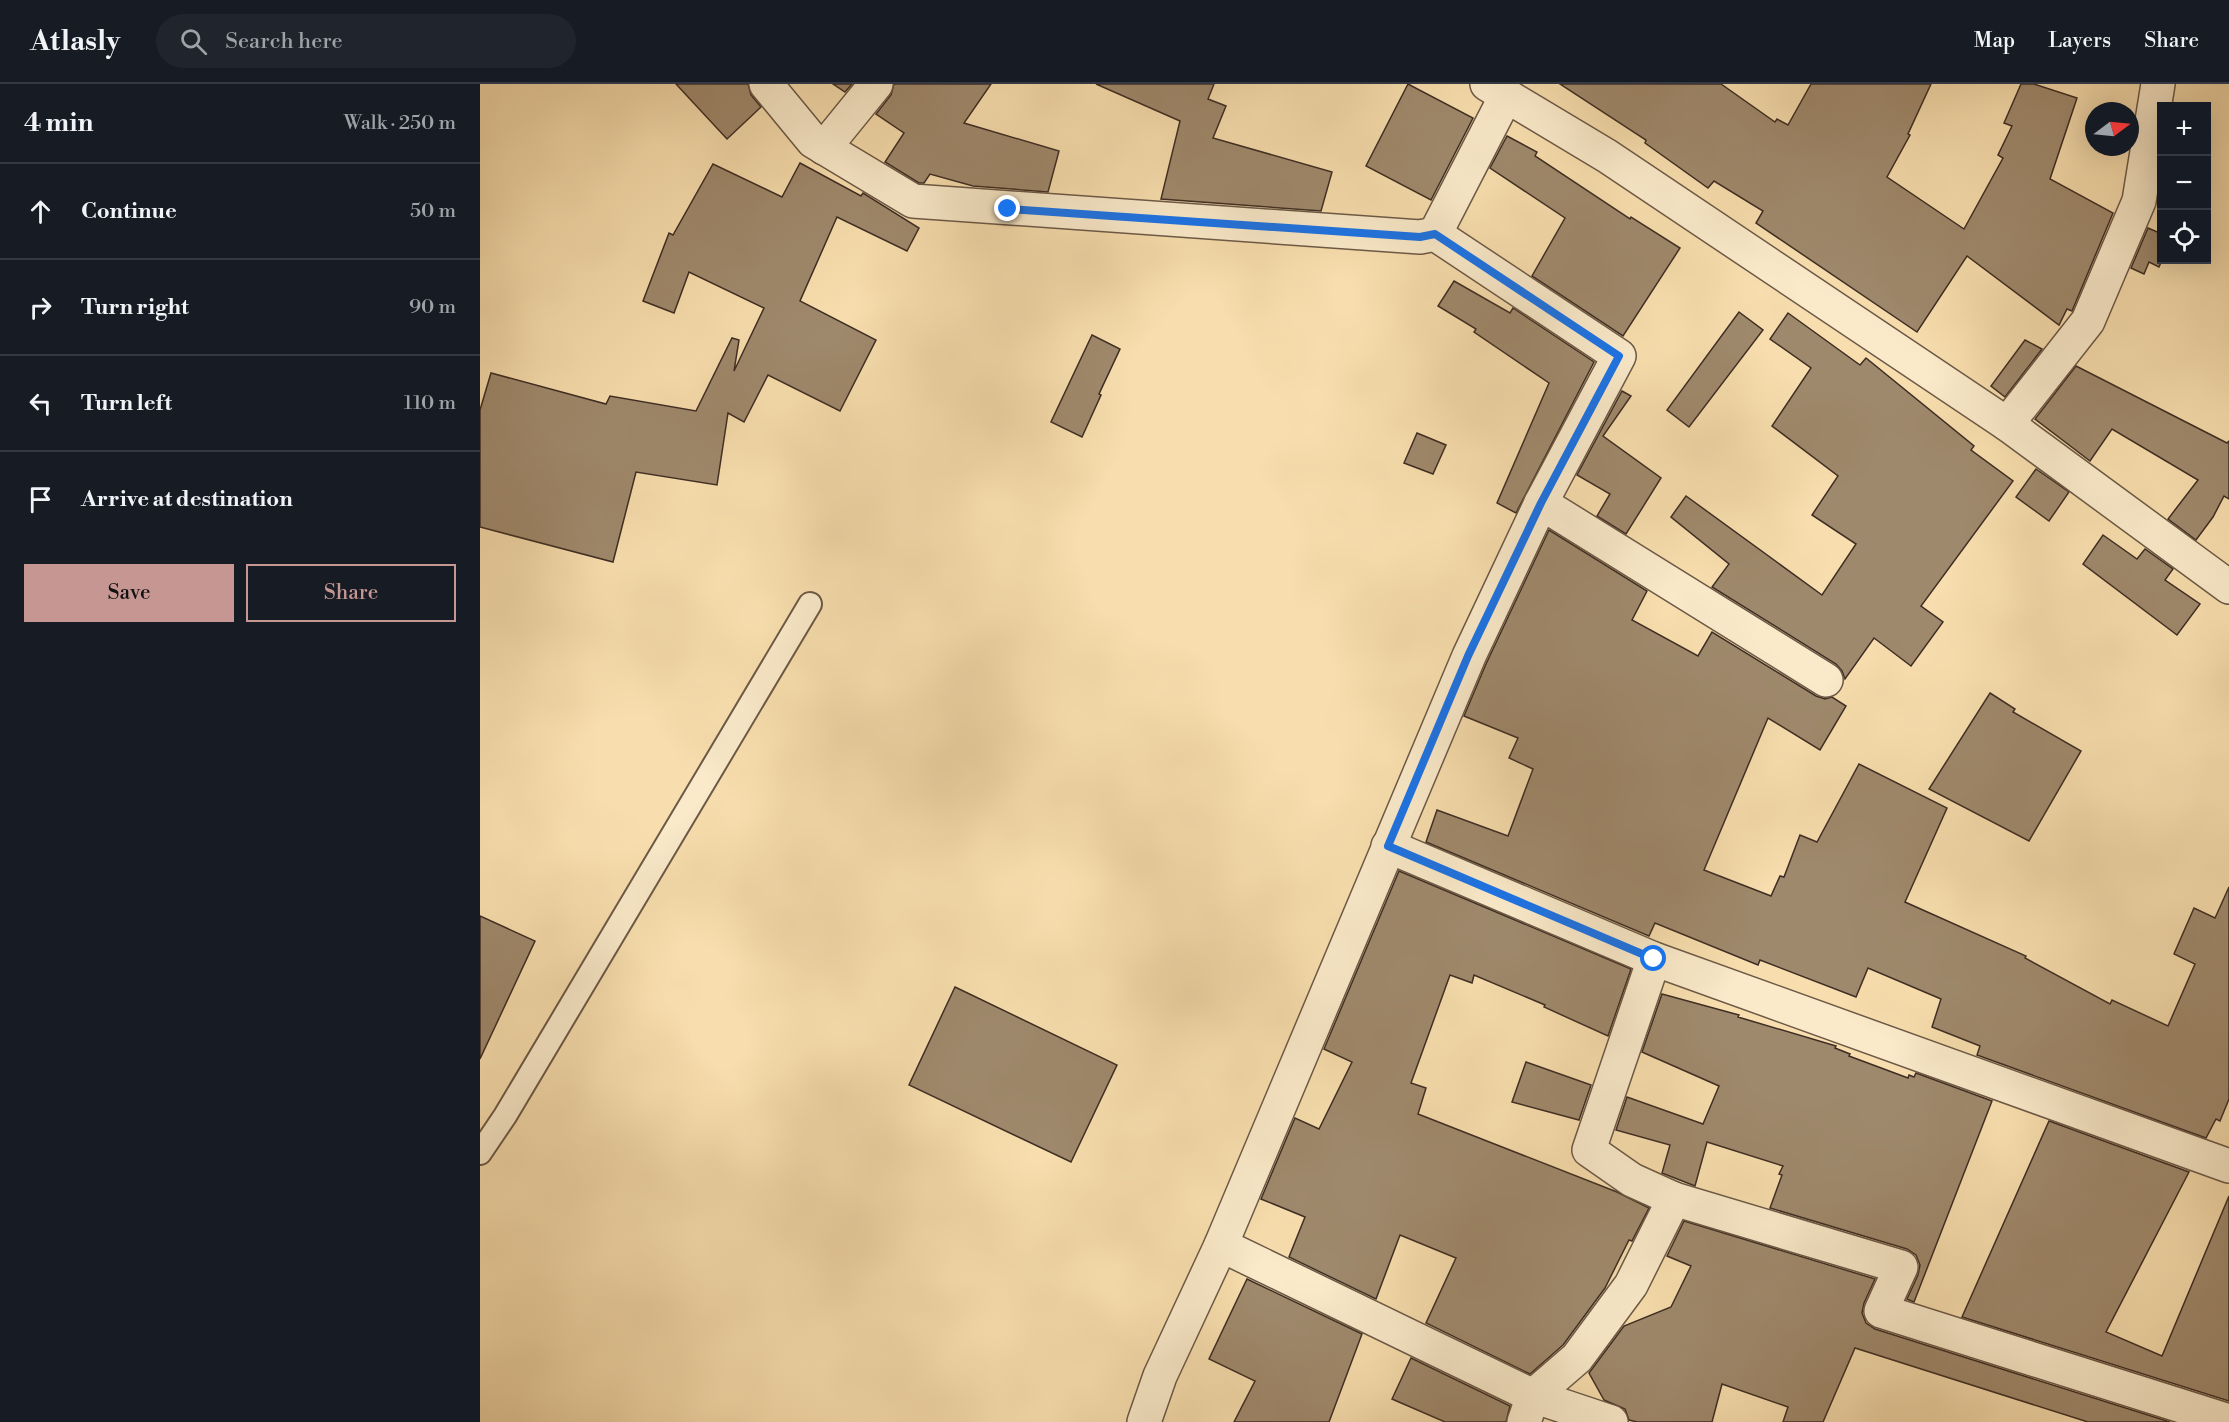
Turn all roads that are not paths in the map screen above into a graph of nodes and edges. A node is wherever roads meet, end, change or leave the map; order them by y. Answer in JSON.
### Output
{"nodes":[{"id":1,"x":766,"y":84,"type":"edge"},
{"id":2,"x":876,"y":84,"type":"edge"},
{"id":3,"x":2158,"y":84,"type":"edge"},
{"id":4,"x":1497,"y":90,"type":"edge"},
{"id":5,"x":824,"y":148,"type":"junction"},
{"id":6,"x":1435,"y":234,"type":"junction"},
{"id":7,"x":2007,"y":423,"type":"junction"},
{"id":8,"x":1541,"y":503,"type":"junction"},
{"id":9,"x":2229,"y":587,"type":"edge"},
{"id":10,"x":810,"y":604,"type":"dead end"},
{"id":11,"x":1827,"y":680,"type":"dead end"},
{"id":12,"x":1388,"y":846,"type":"junction"},
{"id":13,"x":1654,"y":959,"type":"junction"},
{"id":14,"x":480,"y":1153,"type":"edge"},
{"id":15,"x":2229,"y":1166,"type":"edge"},
{"id":16,"x":1674,"y":1199,"type":"junction"},
{"id":17,"x":1221,"y":1245,"type":"junction"},
{"id":18,"x":1528,"y":1409,"type":"edge"},
{"id":19,"x":2229,"y":1421,"type":"edge"},
{"id":20,"x":1144,"y":1422,"type":"edge"},
{"id":21,"x":1611,"y":1422,"type":"edge"}],
"edges":[{"from":1,"to":5,"type":"street"},
{"from":2,"to":5,"type":"street"},
{"from":3,"to":7,"type":"street"},
{"from":4,"to":6,"type":"street"},
{"from":4,"to":7,"type":"street"},
{"from":5,"to":6,"type":"street"},
{"from":6,"to":8,"type":"street"},
{"from":7,"to":9,"type":"street"},
{"from":8,"to":11,"type":"street"},
{"from":8,"to":12,"type":"street"},
{"from":10,"to":14,"type":"lane"},
{"from":12,"to":13,"type":"street"},
{"from":12,"to":17,"type":"street"},
{"from":13,"to":15,"type":"street"},
{"from":13,"to":16,"type":"street"},
{"from":16,"to":18,"type":"street"},
{"from":16,"to":19,"type":"street"},
{"from":17,"to":18,"type":"street"},
{"from":17,"to":20,"type":"street"},
{"from":18,"to":21,"type":"street"}]}
